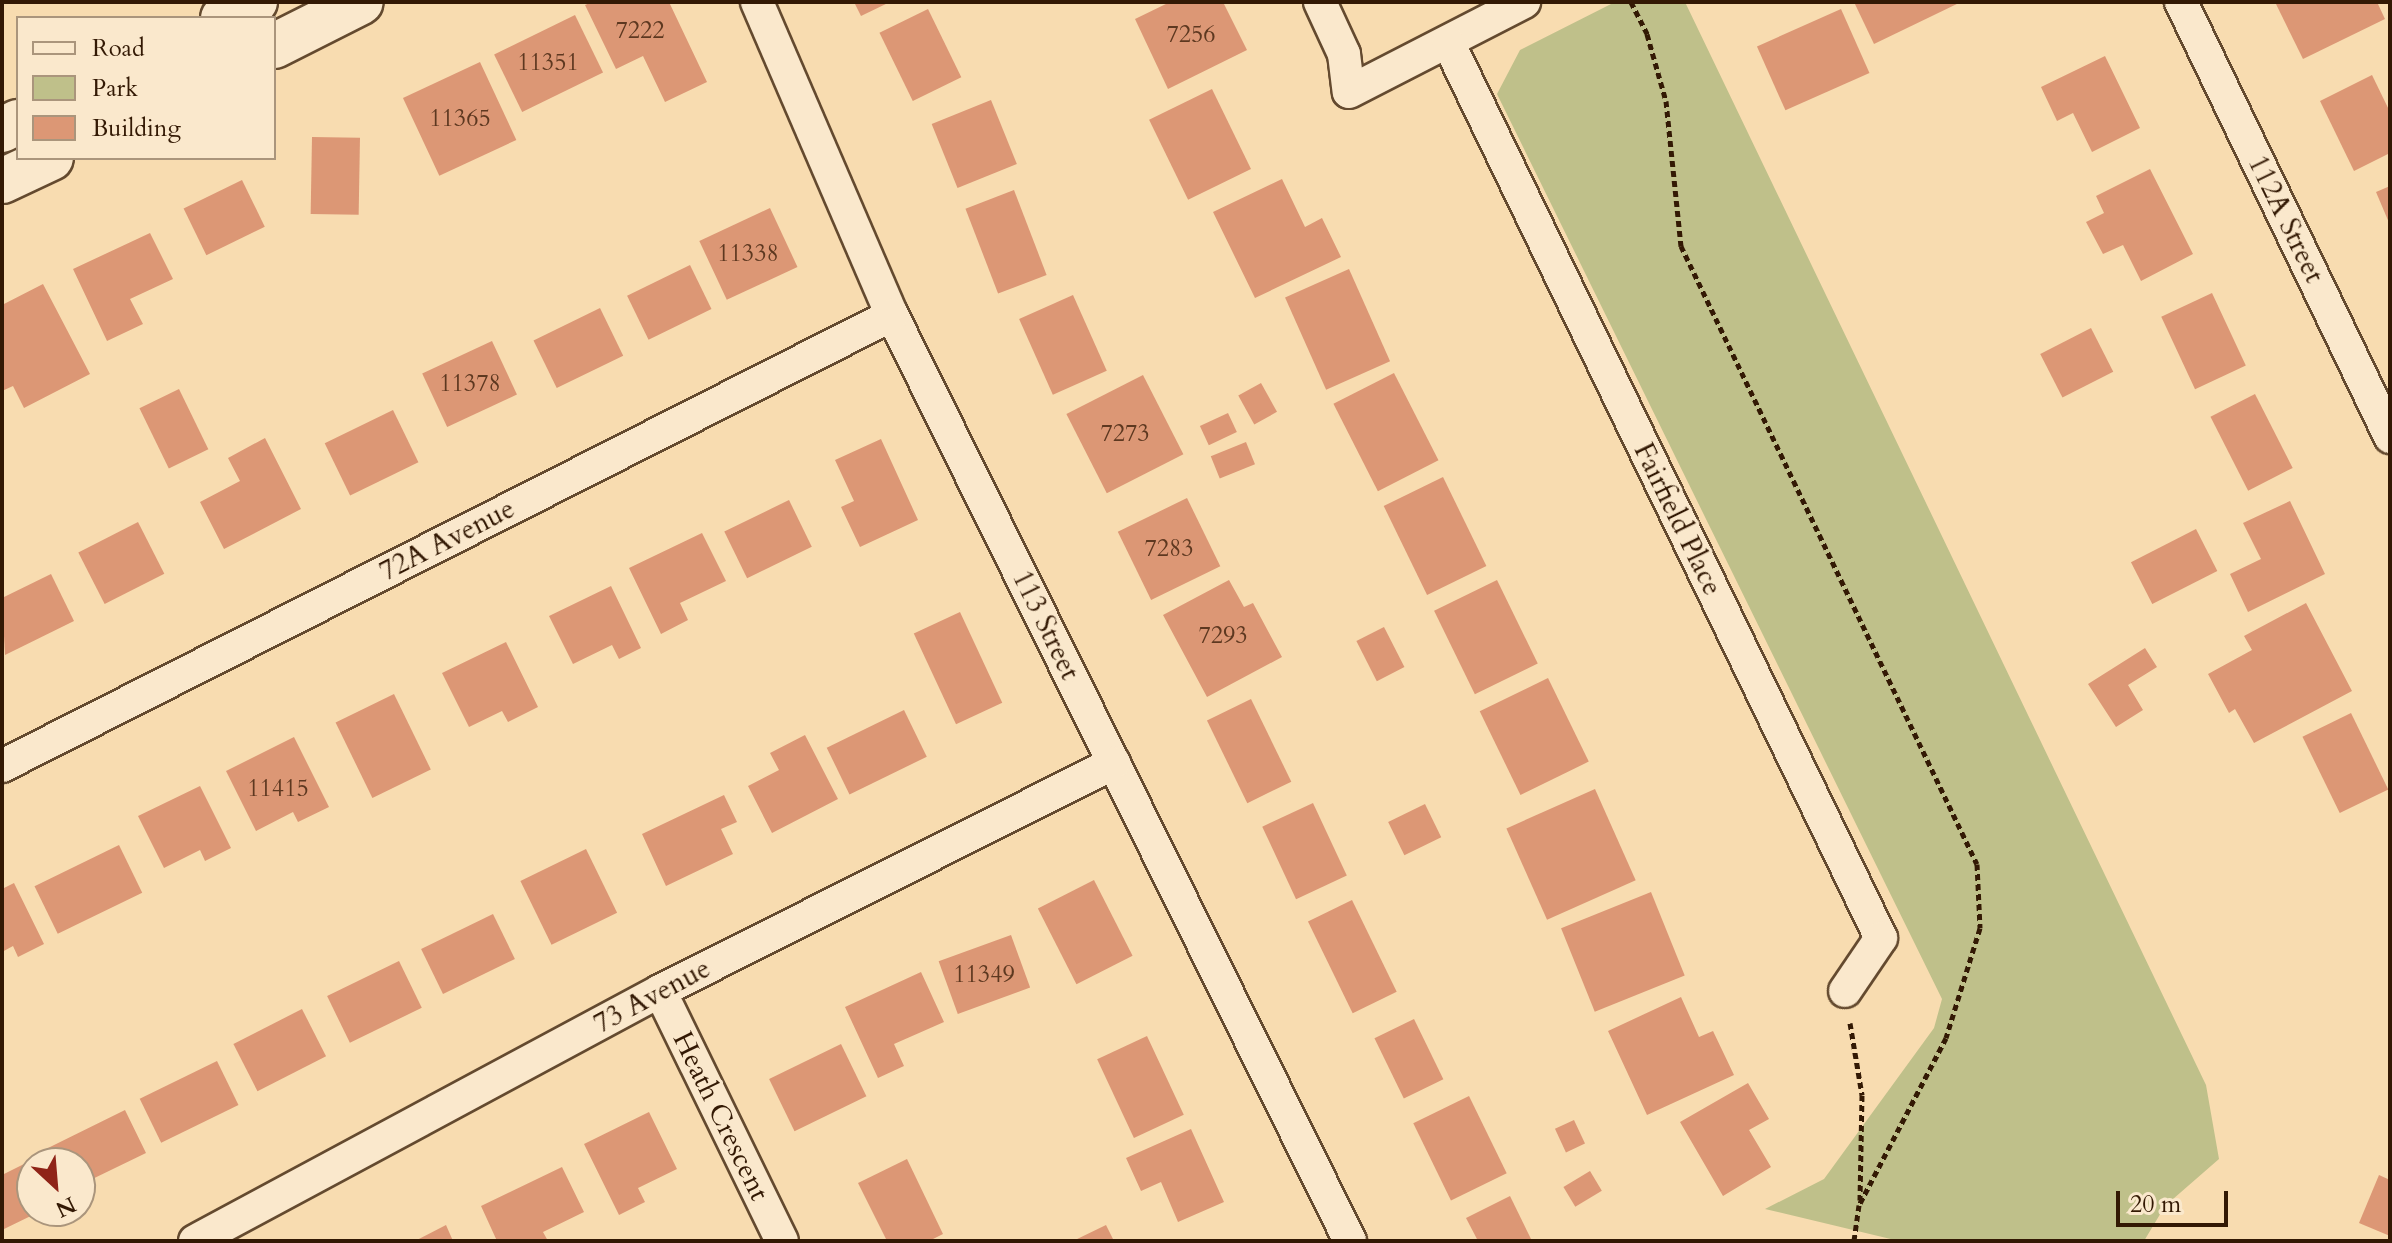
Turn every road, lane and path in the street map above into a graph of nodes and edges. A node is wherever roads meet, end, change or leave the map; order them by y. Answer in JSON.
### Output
{"nodes":[{"id":1,"x":255,"y":2,"type":"edge"},
{"id":2,"x":361,"y":2,"type":"edge"},
{"id":3,"x":757,"y":2,"type":"edge"},
{"id":4,"x":1320,"y":2,"type":"edge"},
{"id":5,"x":1524,"y":2,"type":"edge"},
{"id":6,"x":1631,"y":2,"type":"edge"},
{"id":7,"x":2181,"y":2,"type":"edge"},
{"id":8,"x":227,"y":16,"type":"edge"},
{"id":9,"x":1448,"y":42,"type":"junction"},
{"id":10,"x":276,"y":45,"type":"edge"},
{"id":11,"x":47,"y":160,"type":"edge"},
{"id":12,"x":2,"y":181,"type":"edge"},
{"id":13,"x":892,"y":315,"type":"junction"},
{"id":14,"x":2390,"y":437,"type":"edge"},
{"id":15,"x":1114,"y":763,"type":"junction"},
{"id":16,"x":2,"y":766,"type":"edge"},
{"id":17,"x":660,"y":991,"type":"junction"},
{"id":18,"x":1845,"y":991,"type":"dead end"},
{"id":19,"x":1855,"y":1054,"type":"dead end"},
{"id":20,"x":1859,"y":1205,"type":"junction"},
{"id":21,"x":195,"y":1241,"type":"edge"},
{"id":22,"x":782,"y":1241,"type":"edge"},
{"id":23,"x":1350,"y":1241,"type":"edge"},
{"id":24,"x":1854,"y":1241,"type":"edge"}],
"edges":[{"from":1,"to":8,"type":"main road"},
{"from":2,"to":10,"type":"main road"},
{"from":3,"to":13,"type":"street","name":"113 Street"},
{"from":4,"to":9,"type":"street"},
{"from":5,"to":9,"type":"street"},
{"from":6,"to":20,"type":"path"},
{"from":7,"to":14,"type":"street","name":"112A Street"},
{"from":9,"to":18,"type":"street","name":"Fairfield Place"},
{"from":11,"to":12,"type":"main road"},
{"from":13,"to":15,"type":"street","name":"113 Street"},
{"from":13,"to":16,"type":"street","name":"72A Avenue"},
{"from":15,"to":17,"type":"street","name":"73 Avenue"},
{"from":15,"to":23,"type":"street","name":"113 Street"},
{"from":17,"to":21,"type":"street","name":"73 Avenue"},
{"from":17,"to":22,"type":"street","name":"Heath Crescent"},
{"from":19,"to":20,"type":"path"},
{"from":20,"to":24,"type":"path"}]}
